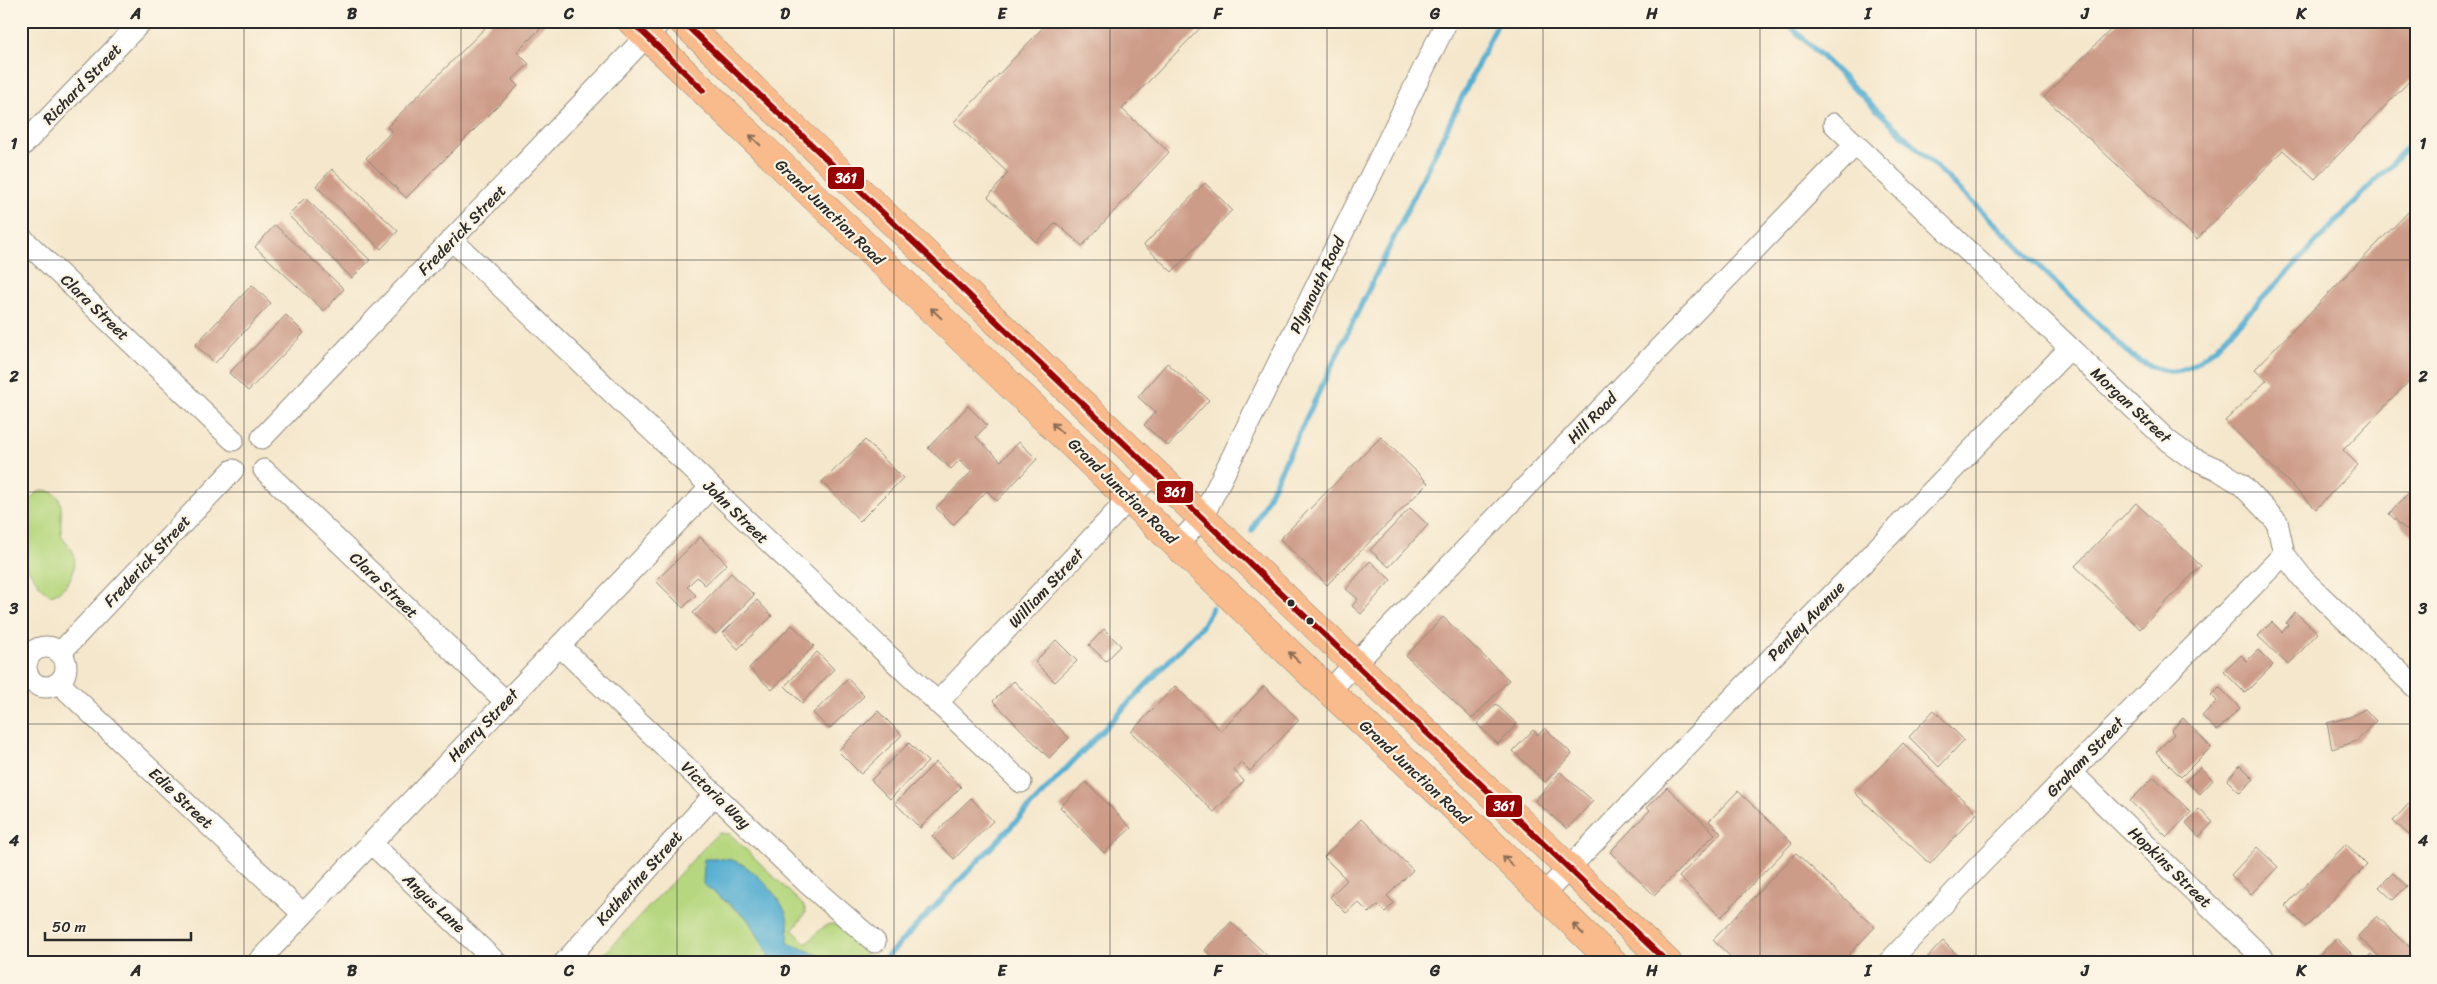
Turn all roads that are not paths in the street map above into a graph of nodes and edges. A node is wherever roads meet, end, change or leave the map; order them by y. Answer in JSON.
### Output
{"nodes":[{"id":1,"x":142,"y":21,"type":"edge"},
{"id":2,"x":682,"y":21,"type":"edge"},
{"id":3,"x":1448,"y":21,"type":"edge"},
{"id":4,"x":646,"y":26,"type":"edge"},
{"id":5,"x":1834,"y":124,"type":"dead end"},
{"id":6,"x":1855,"y":145,"type":"junction"},
{"id":7,"x":21,"y":147,"type":"edge"},
{"id":8,"x":21,"y":237,"type":"edge"},
{"id":9,"x":452,"y":240,"type":"junction"},
{"id":10,"x":996,"y":322,"type":"junction"},
{"id":11,"x":971,"y":347,"type":"junction"},
{"id":12,"x":2070,"y":348,"type":"junction"},
{"id":13,"x":262,"y":438,"type":"junction"},
{"id":14,"x":233,"y":440,"type":"junction"},
{"id":15,"x":234,"y":470,"type":"junction"},
{"id":16,"x":264,"y":470,"type":"junction"},
{"id":17,"x":1154,"y":472,"type":"junction"},
{"id":18,"x":710,"y":488,"type":"junction"},
{"id":19,"x":1130,"y":498,"type":"junction"},
{"id":20,"x":1202,"y":518,"type":"junction"},
{"id":21,"x":1178,"y":544,"type":"junction"},
{"id":22,"x":2284,"y":554,"type":"junction"},
{"id":23,"x":560,"y":646,"type":"junction"},
{"id":24,"x":26,"y":648,"type":"edge"},
{"id":25,"x":60,"y":653,"type":"junction"},
{"id":26,"x":1355,"y":664,"type":"junction"},
{"id":27,"x":59,"y":682,"type":"junction"},
{"id":28,"x":26,"y":685,"type":"edge"},
{"id":29,"x":2416,"y":688,"type":"edge"},
{"id":30,"x":1329,"y":691,"type":"junction"},
{"id":31,"x":505,"y":701,"type":"junction"},
{"id":32,"x":937,"y":703,"type":"junction"},
{"id":33,"x":2071,"y":772,"type":"junction"},
{"id":34,"x":1021,"y":782,"type":"dead end"},
{"id":35,"x":715,"y":794,"type":"junction"},
{"id":36,"x":371,"y":843,"type":"junction"},
{"id":37,"x":1569,"y":868,"type":"junction"},
{"id":38,"x":1543,"y":895,"type":"junction"},
{"id":39,"x":304,"y":914,"type":"junction"},
{"id":40,"x":874,"y":942,"type":"dead end"},
{"id":41,"x":257,"y":963,"type":"edge"},
{"id":42,"x":496,"y":963,"type":"edge"},
{"id":43,"x":564,"y":963,"type":"edge"},
{"id":44,"x":1614,"y":963,"type":"edge"},
{"id":45,"x":1668,"y":963,"type":"edge"},
{"id":46,"x":1888,"y":963,"type":"edge"},
{"id":47,"x":2268,"y":963,"type":"edge"}],
"edges":[{"from":1,"to":7,"type":"street","name":"Richard Street"},
{"from":2,"to":10,"type":"highway"},
{"from":3,"to":20,"type":"street","name":"Plymouth Road"},
{"from":4,"to":9,"type":"street","name":"Frederick Street"},
{"from":11,"to":4,"type":"highway","name":"Grand Junction Road","one_way":true},
{"from":5,"to":6,"type":"street","name":"Morgan Street"},
{"from":6,"to":12,"type":"street","name":"Morgan Street"},
{"from":6,"to":26,"type":"street","name":"Hill Road"},
{"from":8,"to":14,"type":"street","name":"Clara Street"},
{"from":9,"to":13,"type":"street","name":"Frederick Street"},
{"from":9,"to":18,"type":"street","name":"John Street"},
{"from":10,"to":11,"type":"highway"},
{"from":10,"to":17,"type":"highway"},
{"from":19,"to":11,"type":"highway","name":"Grand Junction Road","one_way":true},
{"from":12,"to":22,"type":"street","name":"Morgan Street"},
{"from":12,"to":37,"type":"street","name":"Penley Avenue"},
{"from":13,"to":14,"type":"street"},
{"from":13,"to":16,"type":"street"},
{"from":14,"to":15,"type":"street"},
{"from":15,"to":16,"type":"street"},
{"from":15,"to":25,"type":"street","name":"Frederick Street"},
{"from":16,"to":31,"type":"street","name":"Clara Street"},
{"from":17,"to":19,"type":"street","name":"William Street"},
{"from":17,"to":20,"type":"highway"},
{"from":18,"to":23,"type":"street","name":"Henry Street"},
{"from":18,"to":32,"type":"street","name":"John Street"},
{"from":19,"to":21,"type":"highway","name":"Grand Junction Road"},
{"from":19,"to":32,"type":"street","name":"William Street"},
{"from":20,"to":21,"type":"street","name":"Plymouth Road"},
{"from":20,"to":26,"type":"highway"},
{"from":30,"to":21,"type":"highway","name":"Grand Junction Road","one_way":true},
{"from":22,"to":29,"type":"street","name":"Morgan Street"},
{"from":22,"to":33,"type":"street","name":"Graham Street"},
{"from":23,"to":31,"type":"street","name":"Henry Street"},
{"from":23,"to":35,"type":"street","name":"Victoria Way"},
{"from":24,"to":25,"type":"street"},
{"from":24,"to":28,"type":"street"},
{"from":25,"to":27,"type":"street"},
{"from":26,"to":30,"type":"street","name":"Hill Road"},
{"from":26,"to":37,"type":"highway"},
{"from":27,"to":28,"type":"street"},
{"from":27,"to":39,"type":"street","name":"Edie Street"},
{"from":38,"to":30,"type":"highway","name":"Grand Junction Road","one_way":true},
{"from":31,"to":36,"type":"street","name":"Henry Street"},
{"from":32,"to":34,"type":"street","name":"John Street"},
{"from":33,"to":46,"type":"street","name":"Graham Street"},
{"from":33,"to":47,"type":"street","name":"Hopkins Street"},
{"from":35,"to":40,"type":"street","name":"Victoria Way"},
{"from":35,"to":43,"type":"street","name":"Katherine Street"},
{"from":36,"to":39,"type":"street","name":"Henry Street"},
{"from":36,"to":42,"type":"street","name":"Angus Lane"},
{"from":37,"to":38,"type":"street","name":"Penley Avenue"},
{"from":37,"to":45,"type":"highway"},
{"from":44,"to":38,"type":"highway","name":"Grand Junction Road","one_way":true},
{"from":39,"to":41,"type":"street","name":"Henry Street"}]}
